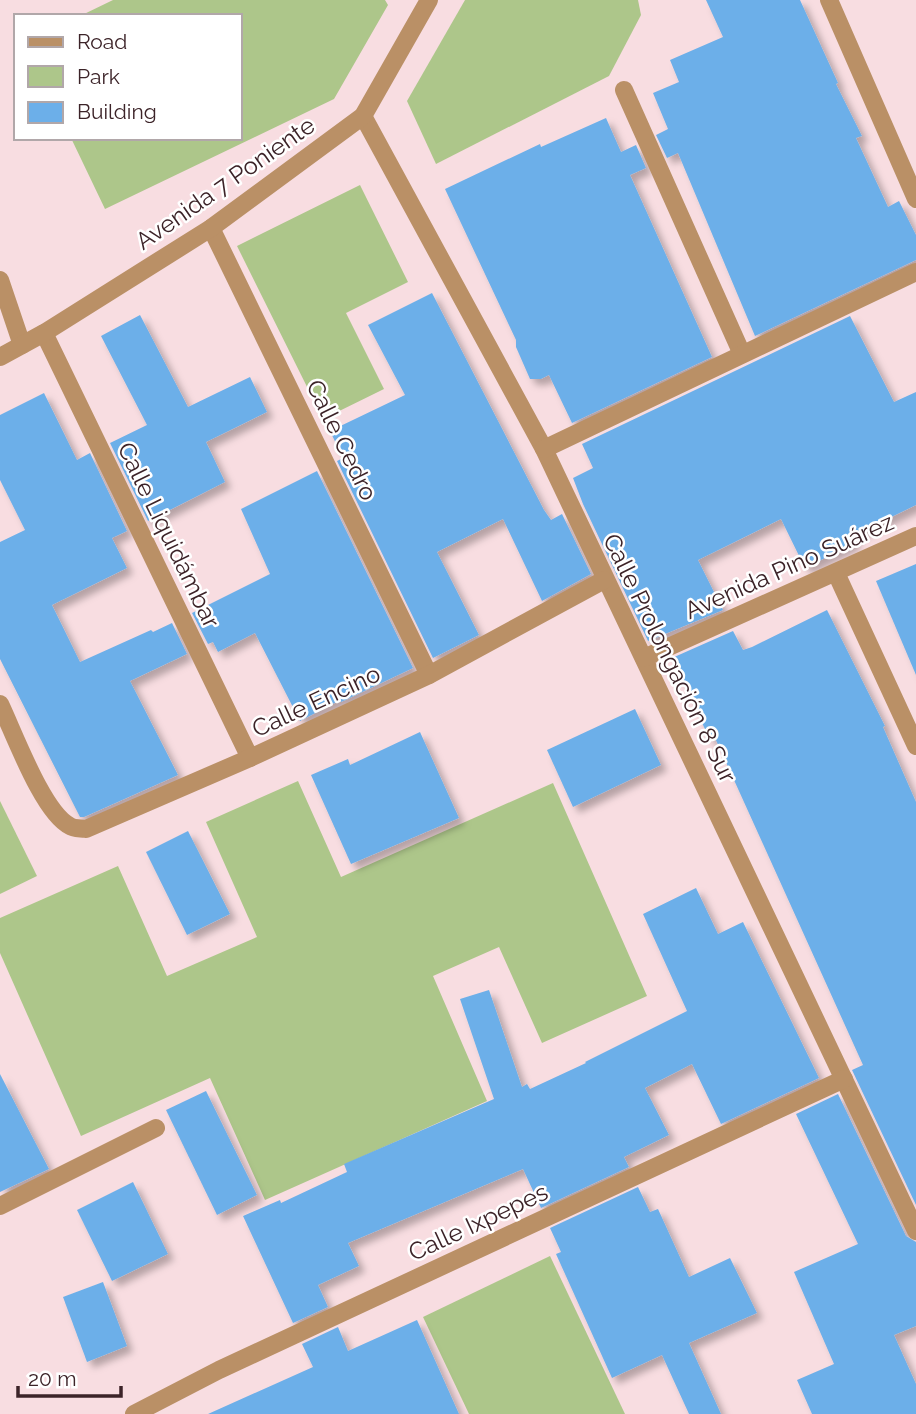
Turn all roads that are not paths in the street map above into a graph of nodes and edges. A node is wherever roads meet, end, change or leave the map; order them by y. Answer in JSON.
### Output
{"nodes":[{"id":1,"x":429,"y":0,"type":"edge"},
{"id":2,"x":829,"y":0,"type":"edge"},
{"id":3,"x":624,"y":90,"type":"dead end"},
{"id":4,"x":363,"y":116,"type":"junction"},
{"id":5,"x":916,"y":199,"type":"edge"},
{"id":6,"x":211,"y":228,"type":"junction"},
{"id":7,"x":916,"y":272,"type":"edge"},
{"id":8,"x":0,"y":279,"type":"edge"},
{"id":9,"x":44,"y":333,"type":"junction"},
{"id":10,"x":22,"y":345,"type":"junction"},
{"id":11,"x":742,"y":354,"type":"junction"},
{"id":12,"x":0,"y":357,"type":"edge"},
{"id":13,"x":544,"y":449,"type":"junction"},
{"id":14,"x":916,"y":536,"type":"edge"},
{"id":15,"x":836,"y":573,"type":"junction"},
{"id":16,"x":604,"y":580,"type":"junction"},
{"id":17,"x":644,"y":658,"type":"junction"},
{"id":18,"x":429,"y":675,"type":"junction"},
{"id":19,"x":0,"y":705,"type":"edge"},
{"id":20,"x":916,"y":746,"type":"edge"},
{"id":21,"x":250,"y":758,"type":"junction"},
{"id":22,"x":844,"y":1079,"type":"junction"},
{"id":23,"x":156,"y":1128,"type":"dead end"},
{"id":24,"x":0,"y":1206,"type":"edge"},
{"id":25,"x":916,"y":1231,"type":"edge"},
{"id":26,"x":134,"y":1414,"type":"edge"}],
"edges":[{"from":1,"to":4,"type":"street","name":"Avenida 7 Poniente"},
{"from":2,"to":5,"type":"street"},
{"from":3,"to":11,"type":"street"},
{"from":4,"to":6,"type":"street","name":"Avenida 7 Poniente"},
{"from":4,"to":13,"type":"street","name":"Calle Prolongación 8 Sur"},
{"from":6,"to":9,"type":"street","name":"Avenida 7 Poniente"},
{"from":6,"to":18,"type":"street","name":"Calle Cedro"},
{"from":7,"to":11,"type":"street"},
{"from":8,"to":10,"type":"street"},
{"from":9,"to":10,"type":"street","name":"Avenida 7 Poniente"},
{"from":9,"to":21,"type":"street","name":"Calle Liquidámbar"},
{"from":10,"to":12,"type":"street","name":"Avenida 7 Poniente"},
{"from":11,"to":13,"type":"street"},
{"from":13,"to":16,"type":"street","name":"Calle Prolongación 8 Sur"},
{"from":14,"to":15,"type":"street","name":"Avenida Pino Suárez"},
{"from":15,"to":17,"type":"street","name":"Avenida Pino Suárez"},
{"from":15,"to":20,"type":"street"},
{"from":16,"to":17,"type":"street","name":"Calle Prolongación 8 Sur"},
{"from":16,"to":18,"type":"street","name":"Calle Encino"},
{"from":17,"to":22,"type":"street","name":"Calle Prolongación 8 Sur"},
{"from":18,"to":21,"type":"street","name":"Calle Encino"},
{"from":19,"to":21,"type":"street","name":"Calle Encino"},
{"from":22,"to":25,"type":"street","name":"Calle Prolongación 8 Sur"},
{"from":22,"to":26,"type":"street","name":"Calle Ixpepes"},
{"from":23,"to":24,"type":"street"}]}
